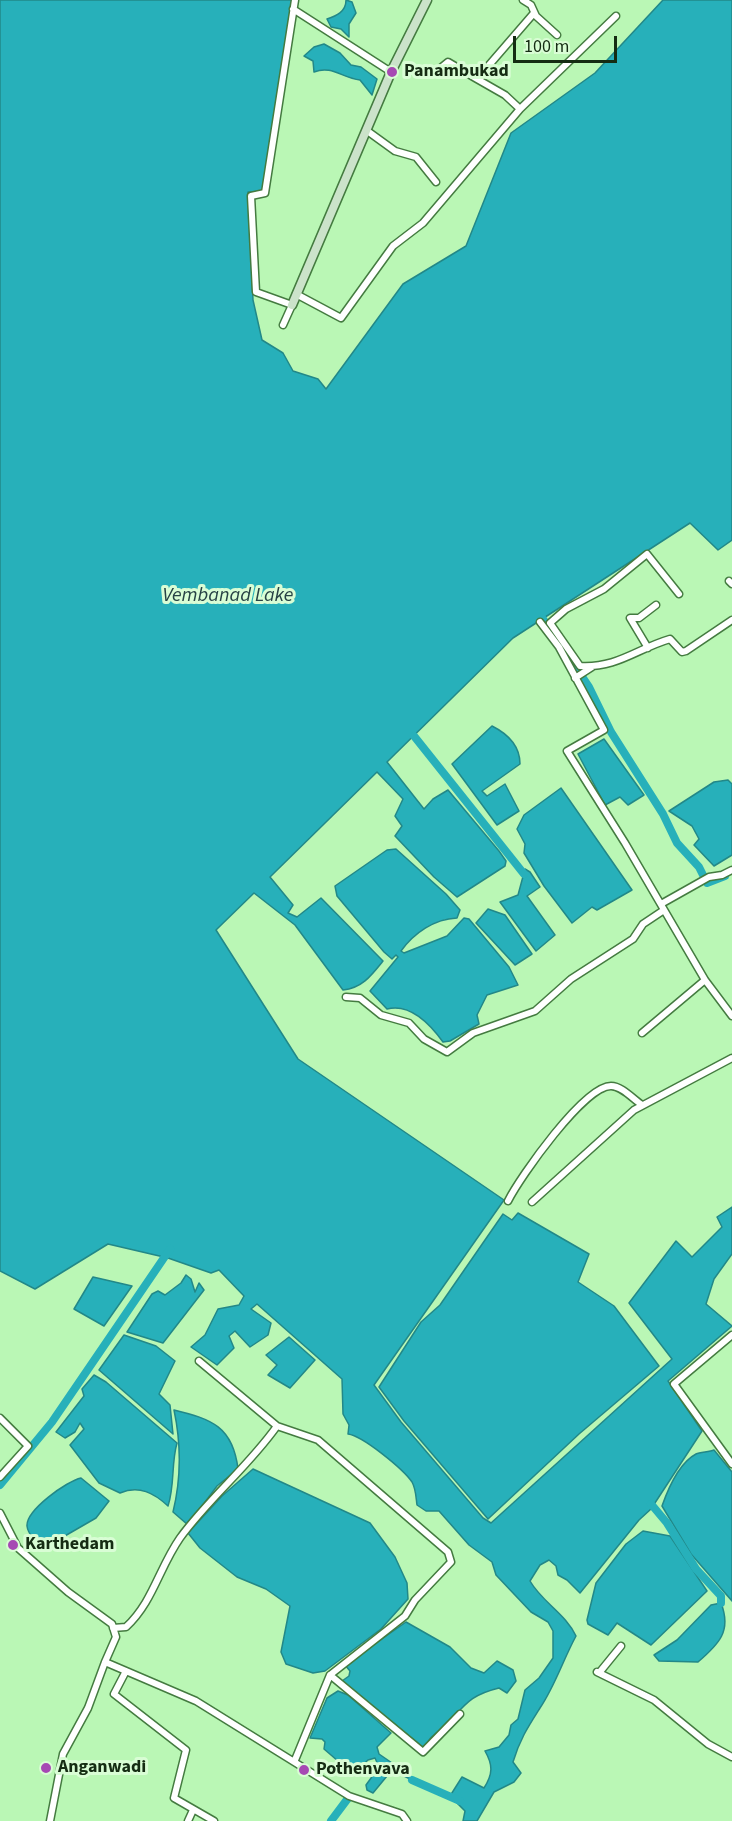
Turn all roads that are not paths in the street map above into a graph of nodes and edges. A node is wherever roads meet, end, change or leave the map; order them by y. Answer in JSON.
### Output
{"nodes":[{"id":1,"x":295,"y":0,"type":"edge"},
{"id":2,"x":427,"y":0,"type":"edge"},
{"id":3,"x":523,"y":0,"type":"edge"},
{"id":4,"x":293,"y":9,"type":"junction"},
{"id":5,"x":534,"y":13,"type":"junction"},
{"id":6,"x":616,"y":16,"type":"dead end"},
{"id":7,"x":557,"y":35,"type":"dead end"},
{"id":8,"x":423,"y":71,"type":"dead end"},
{"id":9,"x":390,"y":72,"type":"junction"},
{"id":10,"x":477,"y":79,"type":"junction"},
{"id":11,"x":520,"y":109,"type":"junction"},
{"id":12,"x":366,"y":130,"type":"junction"},
{"id":13,"x":436,"y":182,"type":"dead end"},
{"id":14,"x":296,"y":294,"type":"junction"},
{"id":15,"x":292,"y":305,"type":"junction"},
{"id":16,"x":284,"y":325,"type":"dead end"},
{"id":17,"x":679,"y":594,"type":"dead end"},
{"id":18,"x":656,"y":605,"type":"dead end"},
{"id":19,"x":732,"y":620,"type":"edge"},
{"id":20,"x":540,"y":622,"type":"dead end"},
{"id":21,"x":648,"y":648,"type":"junction"},
{"id":22,"x":593,"y":667,"type":"junction"},
{"id":23,"x":576,"y":677,"type":"junction"},
{"id":24,"x":732,"y":870,"type":"edge"},
{"id":25,"x":662,"y":907,"type":"junction"},
{"id":26,"x":705,"y":980,"type":"junction"},
{"id":27,"x":346,"y":998,"type":"dead end"},
{"id":28,"x":732,"y":1016,"type":"edge"},
{"id":29,"x":642,"y":1033,"type":"dead end"},
{"id":30,"x":732,"y":1058,"type":"edge"},
{"id":31,"x":642,"y":1105,"type":"junction"},
{"id":32,"x":508,"y":1201,"type":"dead end"},
{"id":33,"x":532,"y":1202,"type":"dead end"},
{"id":34,"x":732,"y":1335,"type":"edge"},
{"id":35,"x":198,"y":1361,"type":"dead end"},
{"id":36,"x":0,"y":1418,"type":"edge"},
{"id":37,"x":277,"y":1426,"type":"junction"},
{"id":38,"x":732,"y":1464,"type":"edge"},
{"id":39,"x":0,"y":1477,"type":"edge"},
{"id":40,"x":0,"y":1514,"type":"edge"},
{"id":41,"x":7,"y":1528,"type":"junction"},
{"id":42,"x":0,"y":1534,"type":"edge"},
{"id":43,"x":113,"y":1628,"type":"junction"},
{"id":44,"x":621,"y":1646,"type":"dead end"},
{"id":45,"x":105,"y":1662,"type":"junction"},
{"id":46,"x":126,"y":1671,"type":"junction"},
{"id":47,"x":330,"y":1675,"type":"junction"},
{"id":48,"x":460,"y":1714,"type":"dead end"},
{"id":49,"x":732,"y":1757,"type":"edge"},
{"id":50,"x":295,"y":1760,"type":"junction"},
{"id":51,"x":193,"y":1810,"type":"junction"},
{"id":52,"x":50,"y":1821,"type":"edge"},
{"id":53,"x":188,"y":1821,"type":"edge"},
{"id":54,"x":214,"y":1821,"type":"edge"},
{"id":55,"x":407,"y":1821,"type":"edge"}],
"edges":[{"from":1,"to":4,"type":"street"},
{"from":2,"to":9,"type":"main road"},
{"from":3,"to":5,"type":"street"},
{"from":4,"to":9,"type":"street"},
{"from":4,"to":15,"type":"street"},
{"from":5,"to":7,"type":"street"},
{"from":5,"to":10,"type":"street"},
{"from":6,"to":11,"type":"street"},
{"from":8,"to":10,"type":"street"},
{"from":9,"to":12,"type":"main road"},
{"from":10,"to":11,"type":"street"},
{"from":11,"to":14,"type":"street"},
{"from":12,"to":13,"type":"street"},
{"from":12,"to":14,"type":"main road"},
{"from":14,"to":15,"type":"main road"},
{"from":15,"to":16,"type":"street"},
{"from":17,"to":22,"type":"street"},
{"from":18,"to":21,"type":"street"},
{"from":19,"to":21,"type":"street"},
{"from":20,"to":23,"type":"street"},
{"from":21,"to":22,"type":"street"},
{"from":22,"to":23,"type":"street"},
{"from":23,"to":25,"type":"street"},
{"from":24,"to":25,"type":"street"},
{"from":25,"to":26,"type":"street"},
{"from":25,"to":27,"type":"street"},
{"from":26,"to":28,"type":"street"},
{"from":26,"to":29,"type":"street"},
{"from":30,"to":31,"type":"street"},
{"from":31,"to":32,"type":"street"},
{"from":31,"to":33,"type":"street"},
{"from":34,"to":38,"type":"street"},
{"from":35,"to":37,"type":"street"},
{"from":36,"to":39,"type":"street"},
{"from":37,"to":43,"type":"street"},
{"from":37,"to":47,"type":"street"},
{"from":40,"to":41,"type":"street"},
{"from":41,"to":42,"type":"street"},
{"from":41,"to":43,"type":"street"},
{"from":43,"to":45,"type":"street"},
{"from":44,"to":49,"type":"street"},
{"from":45,"to":46,"type":"street"},
{"from":45,"to":52,"type":"street"},
{"from":46,"to":50,"type":"street"},
{"from":46,"to":51,"type":"street"},
{"from":47,"to":48,"type":"street"},
{"from":47,"to":50,"type":"street"},
{"from":50,"to":55,"type":"street"},
{"from":51,"to":53,"type":"street"},
{"from":51,"to":54,"type":"street"}]}
